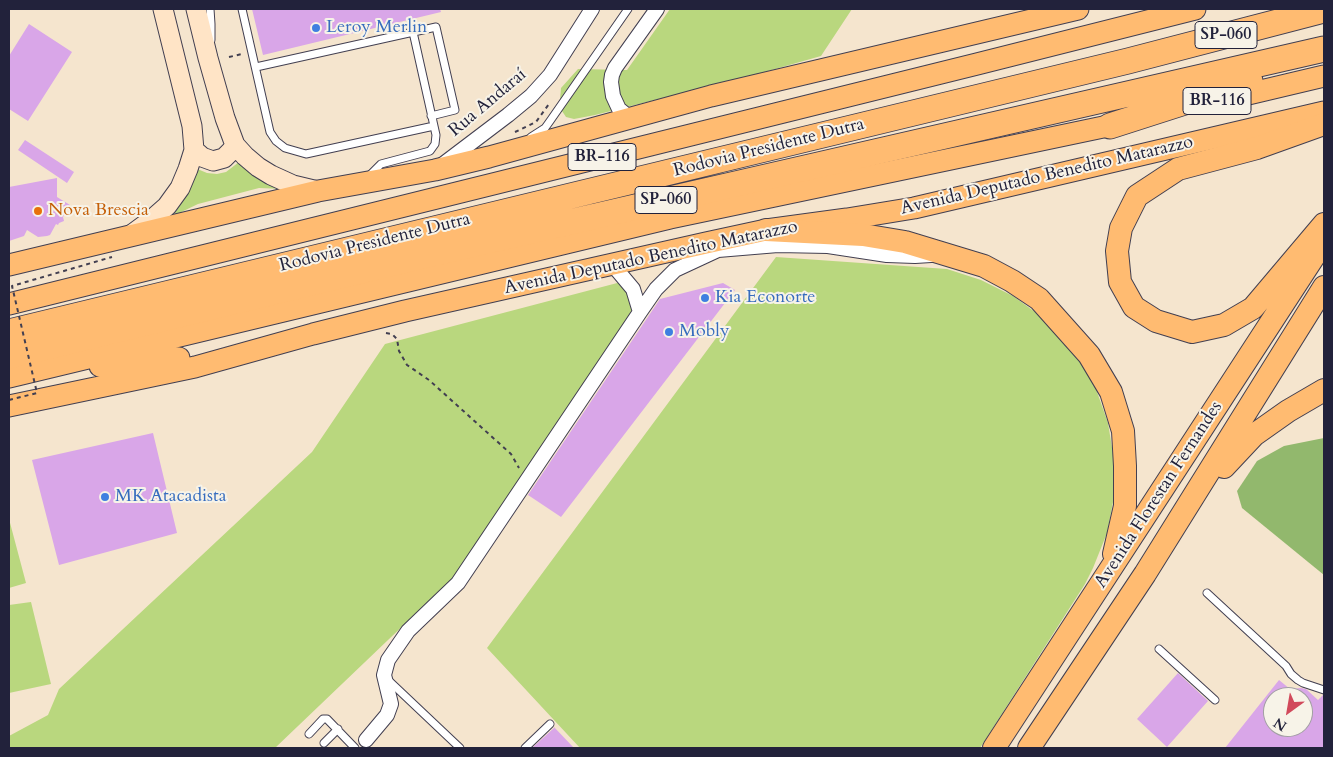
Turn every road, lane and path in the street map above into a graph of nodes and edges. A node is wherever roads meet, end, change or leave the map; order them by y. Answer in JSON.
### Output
{"nodes":[{"id":1,"x":163,"y":9,"type":"edge"},
{"id":2,"x":196,"y":9,"type":"edge"},
{"id":3,"x":210,"y":9,"type":"edge"},
{"id":4,"x":242,"y":9,"type":"edge"},
{"id":5,"x":628,"y":9,"type":"edge"},
{"id":6,"x":657,"y":9,"type":"edge"},
{"id":7,"x":1078,"y":9,"type":"edge"},
{"id":8,"x":1195,"y":9,"type":"edge"},
{"id":9,"x":1324,"y":10,"type":"edge"},
{"id":10,"x":586,"y":14,"type":"edge"},
{"id":11,"x":413,"y":32,"type":"junction"},
{"id":12,"x":1324,"y":49,"type":"edge"},
{"id":13,"x":1324,"y":57,"type":"edge"},
{"id":14,"x":208,"y":58,"type":"junction"},
{"id":15,"x":256,"y":67,"type":"junction"},
{"id":16,"x":1324,"y":76,"type":"edge"},
{"id":17,"x":1324,"y":112,"type":"edge"},
{"id":18,"x":432,"y":116,"type":"junction"},
{"id":19,"x":630,"y":118,"type":"junction"},
{"id":20,"x":1324,"y":124,"type":"edge"},
{"id":21,"x":434,"y":126,"type":"junction"},
{"id":22,"x":1110,"y":126,"type":"junction"},
{"id":23,"x":236,"y":145,"type":"junction"},
{"id":24,"x":527,"y":147,"type":"junction"},
{"id":25,"x":194,"y":150,"type":"junction"},
{"id":26,"x":435,"y":170,"type":"junction"},
{"id":27,"x":362,"y":184,"type":"junction"},
{"id":28,"x":318,"y":191,"type":"junction"},
{"id":29,"x":1324,"y":224,"type":"edge"},
{"id":30,"x":766,"y":230,"type":"junction"},
{"id":31,"x":129,"y":236,"type":"junction"},
{"id":32,"x":1324,"y":241,"type":"edge"},
{"id":33,"x":947,"y":254,"type":"junction"},
{"id":34,"x":112,"y":257,"type":"dead end"},
{"id":35,"x":12,"y":264,"type":"edge"},
{"id":36,"x":612,"y":264,"type":"junction"},
{"id":37,"x":1324,"y":287,"type":"edge"},
{"id":38,"x":9,"y":304,"type":"edge"},
{"id":39,"x":640,"y":312,"type":"junction"},
{"id":40,"x":9,"y":332,"type":"edge"},
{"id":41,"x":313,"y":334,"type":"junction"},
{"id":42,"x":397,"y":339,"type":"dead end"},
{"id":43,"x":9,"y":356,"type":"edge"},
{"id":44,"x":38,"y":370,"type":"junction"},
{"id":45,"x":9,"y":377,"type":"edge"},
{"id":46,"x":1324,"y":390,"type":"edge"},
{"id":47,"x":9,"y":400,"type":"edge"},
{"id":48,"x":9,"y":406,"type":"edge"},
{"id":49,"x":521,"y":472,"type":"dead end"},
{"id":50,"x":1145,"y":574,"type":"junction"},
{"id":51,"x":1106,"y":578,"type":"junction"},
{"id":52,"x":1207,"y":593,"type":"dead end"},
{"id":53,"x":1158,"y":649,"type":"dead end"},
{"id":54,"x":384,"y":675,"type":"junction"},
{"id":55,"x":1324,"y":690,"type":"edge"},
{"id":56,"x":1215,"y":700,"type":"dead end"},
{"id":57,"x":550,"y":724,"type":"dead end"},
{"id":58,"x":338,"y":729,"type":"junction"},
{"id":59,"x":309,"y":734,"type":"dead end"},
{"id":60,"x":324,"y":743,"type":"dead end"},
{"id":61,"x":359,"y":745,"type":"edge"},
{"id":62,"x":460,"y":748,"type":"edge"},
{"id":63,"x":525,"y":748,"type":"edge"},
{"id":64,"x":994,"y":748,"type":"edge"},
{"id":65,"x":1029,"y":748,"type":"edge"}],
"edges":[{"from":1,"to":25,"type":"main road"},
{"from":2,"to":14,"type":"main road"},
{"from":3,"to":14,"type":"lane"},
{"from":4,"to":15,"type":"lane"},
{"from":5,"to":24,"type":"lane"},
{"from":6,"to":19,"type":"street"},
{"from":7,"to":19,"type":"main road"},
{"from":8,"to":38,"type":"main road","name":"Rodovia Presidente Dutra","number":"BR-116"},
{"from":9,"to":40,"type":"highway","name":"Rodovia Presidente Dutra","number":"SP-060"},
{"from":10,"to":26,"type":"street","name":"Rua Andaraí"},
{"from":11,"to":15,"type":"lane"},
{"from":11,"to":18,"type":"lane"},
{"from":11,"to":18,"type":"lane"},
{"from":12,"to":43,"type":"highway","name":"Rodovia Presidente Dutra","number":"SP-060"},
{"from":13,"to":22,"type":"highway"},
{"from":14,"to":23,"type":"main road"},
{"from":15,"to":21,"type":"lane"},
{"from":16,"to":22,"type":"main road","number":"BR-116"},
{"from":17,"to":30,"type":"main road","name":"Avenida Deputado Benedito Matarazzo"},
{"from":18,"to":21,"type":"lane"},
{"from":19,"to":24,"type":"main road"},
{"from":20,"to":29,"type":"highway"},
{"from":21,"to":27,"type":"lane"},
{"from":22,"to":44,"type":"main road","number":"BR-116"},
{"from":23,"to":25,"type":"main road"},
{"from":23,"to":28,"type":"main road"},
{"from":24,"to":26,"type":"main road"},
{"from":25,"to":31,"type":"main road"},
{"from":26,"to":27,"type":"main road"},
{"from":27,"to":28,"type":"main road"},
{"from":28,"to":31,"type":"main road"},
{"from":30,"to":33,"type":"highway"},
{"from":30,"to":36,"type":"main road","name":"Avenida Deputado Benedito Matarazzo"},
{"from":31,"to":35,"type":"main road"},
{"from":32,"to":51,"type":"highway","name":"Avenida Florestan Fernandes"},
{"from":33,"to":39,"type":"street"},
{"from":33,"to":51,"type":"highway"},
{"from":34,"to":47,"type":"path","bridge":true},
{"from":36,"to":39,"type":"street"},
{"from":36,"to":41,"type":"main road","name":"Avenida Deputado Benedito Matarazzo"},
{"from":37,"to":50,"type":"highway","name":"Avenida Florestan Fernandes"},
{"from":39,"to":54,"type":"street"},
{"from":41,"to":44,"type":"main road"},
{"from":41,"to":48,"type":"main road","name":"Avenida Deputado Benedito Matarazzo"},
{"from":42,"to":49,"type":"path"},
{"from":44,"to":45,"type":"main road","number":"BR-116"},
{"from":46,"to":50,"type":"highway"},
{"from":50,"to":65,"type":"highway","name":"Avenida Florestan Fernandes"},
{"from":51,"to":64,"type":"highway","name":"Avenida Florestan Fernandes"},
{"from":52,"to":55,"type":"lane"},
{"from":53,"to":56,"type":"lane"},
{"from":54,"to":61,"type":"street"},
{"from":54,"to":62,"type":"lane"},
{"from":57,"to":63,"type":"lane"},
{"from":58,"to":59,"type":"lane"},
{"from":58,"to":60,"type":"lane"},
{"from":58,"to":61,"type":"lane"}]}
